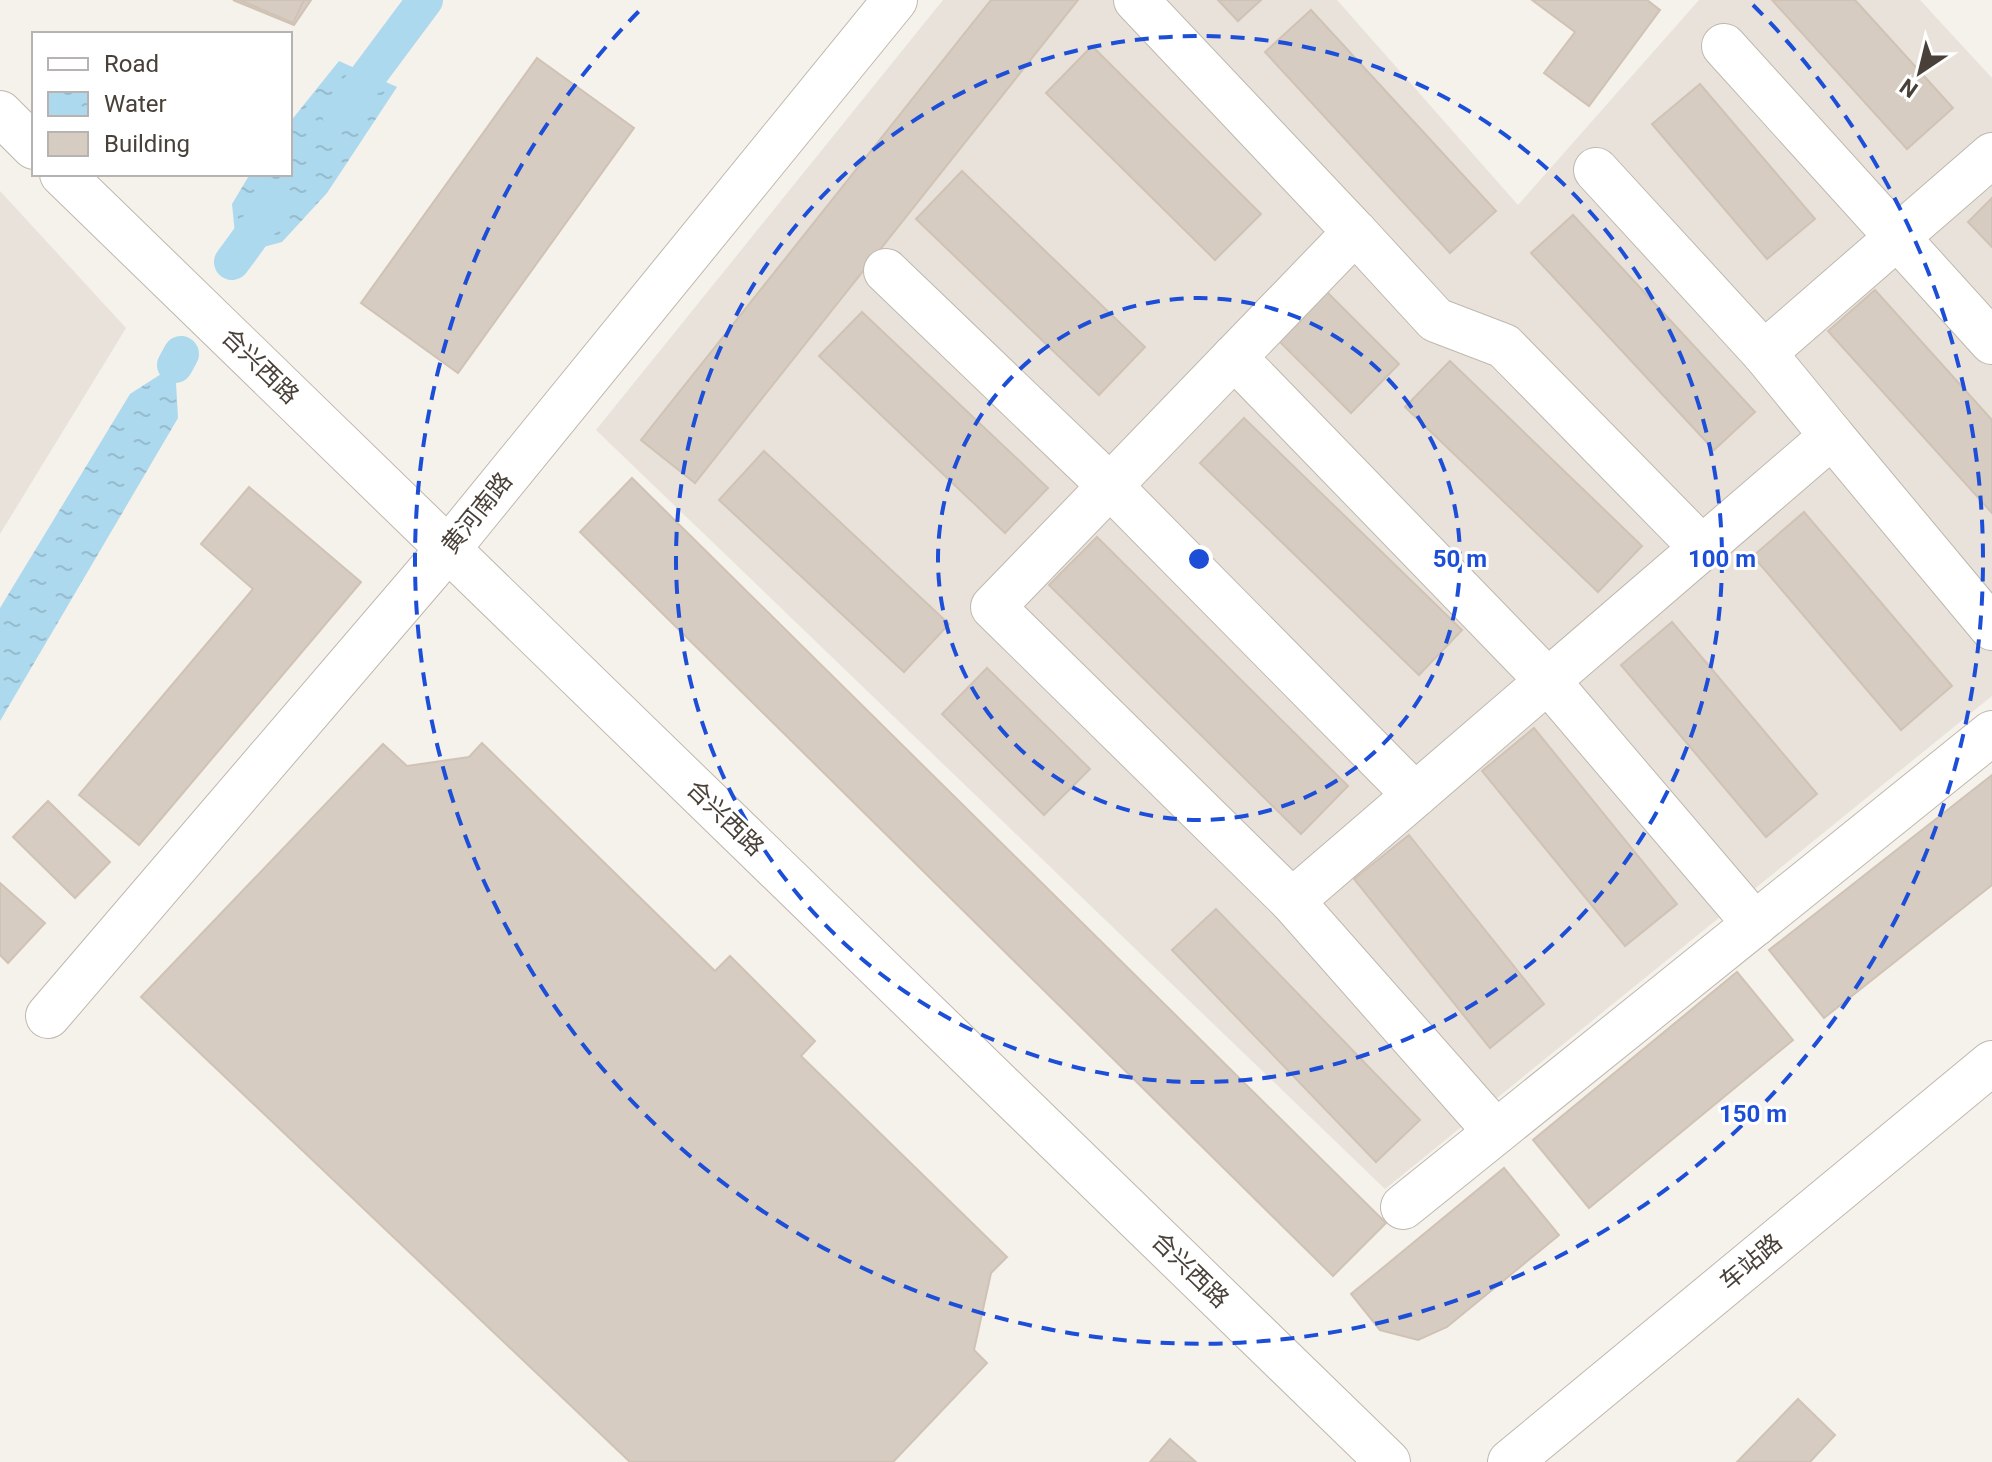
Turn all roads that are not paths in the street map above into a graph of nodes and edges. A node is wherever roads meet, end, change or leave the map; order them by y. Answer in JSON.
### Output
{"nodes":[{"id":1,"x":895,"y":0,"type":"edge"},
{"id":2,"x":1136,"y":0,"type":"edge"},
{"id":3,"x":1724,"y":46,"type":"dead end"},
{"id":4,"x":0,"y":113,"type":"edge"},
{"id":5,"x":32,"y":145,"type":"edge"},
{"id":6,"x":1992,"y":155,"type":"edge"},
{"id":7,"x":1596,"y":170,"type":"dead end"},
{"id":8,"x":64,"y":176,"type":"edge"},
{"id":9,"x":1355,"y":232,"type":"junction"},
{"id":10,"x":1898,"y":239,"type":"junction"},
{"id":11,"x":886,"y":271,"type":"dead end"},
{"id":12,"x":1992,"y":342,"type":"edge"},
{"id":13,"x":1764,"y":353,"type":"junction"},
{"id":14,"x":1234,"y":357,"type":"junction"},
{"id":15,"x":1832,"y":436,"type":"junction"},
{"id":16,"x":1110,"y":486,"type":"junction"},
{"id":17,"x":1702,"y":548,"type":"junction"},
{"id":18,"x":448,"y":549,"type":"junction"},
{"id":19,"x":1992,"y":628,"type":"edge"},
{"id":20,"x":1547,"y":680,"type":"junction"},
{"id":21,"x":1992,"y":733,"type":"edge"},
{"id":22,"x":1415,"y":795,"type":"junction"},
{"id":23,"x":1292,"y":901,"type":"junction"},
{"id":24,"x":1755,"y":924,"type":"junction"},
{"id":25,"x":48,"y":1016,"type":"dead end"},
{"id":26,"x":1992,"y":1063,"type":"edge"},
{"id":27,"x":1496,"y":1132,"type":"junction"},
{"id":28,"x":1403,"y":1207,"type":"dead end"},
{"id":29,"x":1388,"y":1462,"type":"edge"},
{"id":30,"x":1510,"y":1462,"type":"edge"}],
"edges":[{"from":1,"to":18,"type":"street","name":"黄河南路"},
{"from":2,"to":9,"type":"street"},
{"from":3,"to":10,"type":"street"},
{"from":4,"to":5,"type":"street"},
{"from":6,"to":10,"type":"street"},
{"from":7,"to":13,"type":"street"},
{"from":8,"to":18,"type":"street","name":"合兴西路"},
{"from":9,"to":14,"type":"street"},
{"from":9,"to":17,"type":"street"},
{"from":10,"to":12,"type":"street"},
{"from":10,"to":13,"type":"street"},
{"from":11,"to":16,"type":"street"},
{"from":13,"to":15,"type":"street"},
{"from":14,"to":16,"type":"street"},
{"from":14,"to":20,"type":"street"},
{"from":15,"to":17,"type":"street"},
{"from":15,"to":19,"type":"street"},
{"from":16,"to":22,"type":"street"},
{"from":16,"to":23,"type":"street"},
{"from":17,"to":20,"type":"street"},
{"from":18,"to":25,"type":"street","name":"黄河南路"},
{"from":18,"to":29,"type":"street","name":"合兴西路"},
{"from":20,"to":22,"type":"street"},
{"from":20,"to":24,"type":"street"},
{"from":21,"to":24,"type":"street"},
{"from":22,"to":23,"type":"street"},
{"from":23,"to":27,"type":"street"},
{"from":24,"to":27,"type":"street"},
{"from":26,"to":30,"type":"street","name":"车站路"},
{"from":27,"to":28,"type":"street"}]}
